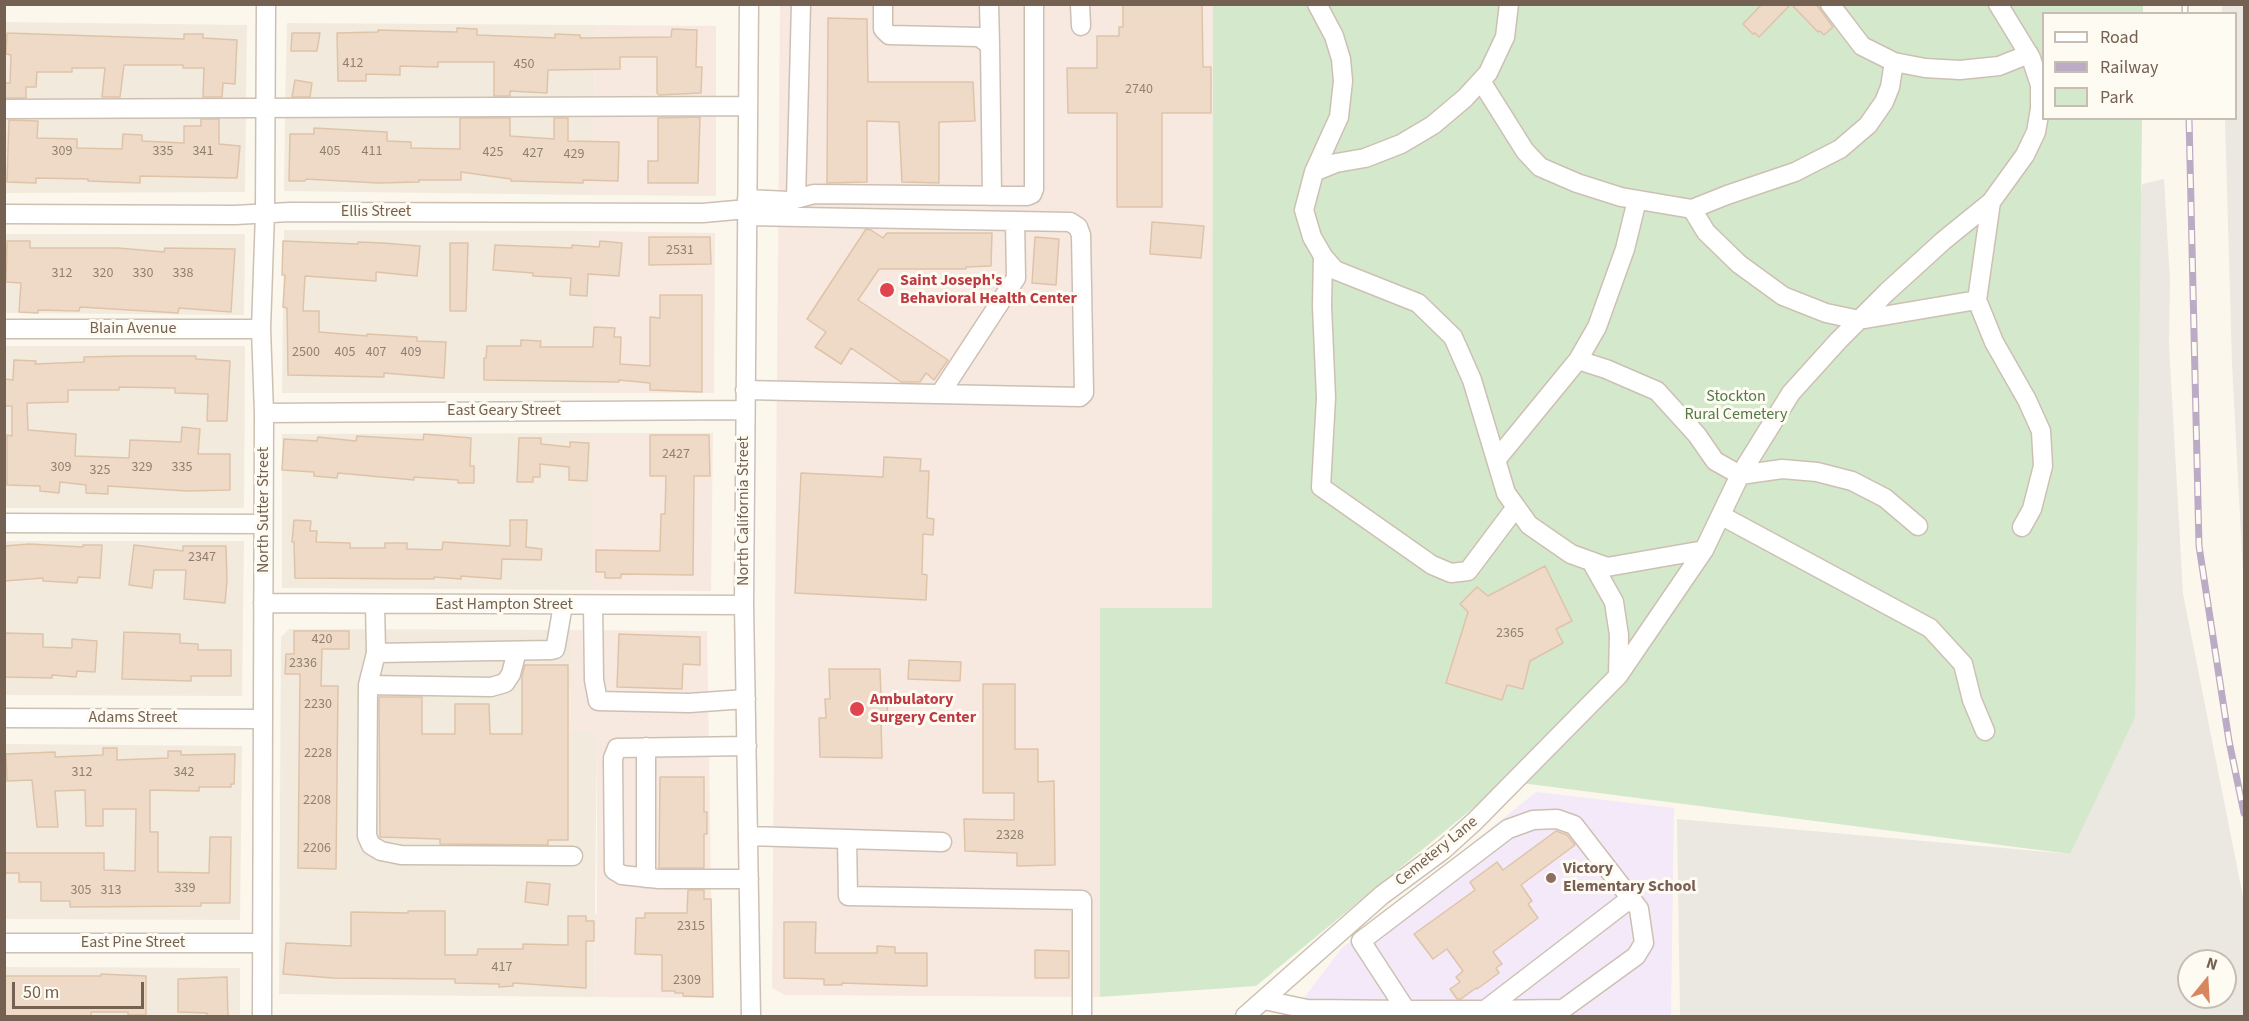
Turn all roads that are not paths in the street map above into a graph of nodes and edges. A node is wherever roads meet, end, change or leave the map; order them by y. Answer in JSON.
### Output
{"nodes":[{"id":1,"x":266,"y":4,"type":"edge"},
{"id":2,"x":749,"y":4,"type":"edge"},
{"id":3,"x":801,"y":4,"type":"edge"},
{"id":4,"x":883,"y":4,"type":"edge"},
{"id":5,"x":990,"y":4,"type":"edge"},
{"id":6,"x":1034,"y":4,"type":"edge"},
{"id":7,"x":1080,"y":4,"type":"edge"},
{"id":8,"x":1317,"y":4,"type":"edge"},
{"id":9,"x":1509,"y":4,"type":"edge"},
{"id":10,"x":1830,"y":4,"type":"edge"},
{"id":11,"x":1998,"y":4,"type":"edge"},
{"id":12,"x":1081,"y":26,"type":"dead end"},
{"id":13,"x":990,"y":45,"type":"junction"},
{"id":14,"x":2029,"y":54,"type":"junction"},
{"id":15,"x":1894,"y":62,"type":"junction"},
{"id":16,"x":1481,"y":81,"type":"junction"},
{"id":17,"x":748,"y":106,"type":"junction"},
{"id":18,"x":266,"y":108,"type":"junction"},
{"id":19,"x":4,"y":109,"type":"edge"},
{"id":20,"x":1314,"y":172,"type":"junction"},
{"id":21,"x":992,"y":196,"type":"junction"},
{"id":22,"x":796,"y":199,"type":"junction"},
{"id":23,"x":1637,"y":200,"type":"junction"},
{"id":24,"x":1991,"y":202,"type":"junction"},
{"id":25,"x":747,"y":208,"type":"junction"},
{"id":26,"x":1692,"y":209,"type":"junction"},
{"id":27,"x":265,"y":213,"type":"junction"},
{"id":28,"x":4,"y":214,"type":"edge"},
{"id":29,"x":1016,"y":221,"type":"junction"},
{"id":30,"x":1323,"y":256,"type":"junction"},
{"id":31,"x":1977,"y":300,"type":"junction"},
{"id":32,"x":1859,"y":320,"type":"junction"},
{"id":33,"x":4,"y":329,"type":"edge"},
{"id":34,"x":261,"y":329,"type":"junction"},
{"id":35,"x":1578,"y":360,"type":"junction"},
{"id":36,"x":745,"y":390,"type":"junction"},
{"id":37,"x":940,"y":394,"type":"junction"},
{"id":38,"x":745,"y":410,"type":"junction"},
{"id":39,"x":264,"y":412,"type":"junction"},
{"id":40,"x":1496,"y":460,"type":"junction"},
{"id":41,"x":1740,"y":476,"type":"junction"},
{"id":42,"x":1516,"y":507,"type":"junction"},
{"id":43,"x":1722,"y":516,"type":"junction"},
{"id":44,"x":4,"y":523,"type":"edge"},
{"id":45,"x":263,"y":524,"type":"junction"},
{"id":46,"x":1918,"y":525,"type":"dead end"},
{"id":47,"x":2022,"y":527,"type":"dead end"},
{"id":48,"x":1704,"y":550,"type":"junction"},
{"id":49,"x":1591,"y":561,"type":"junction"},
{"id":50,"x":263,"y":603,"type":"junction"},
{"id":51,"x":375,"y":604,"type":"junction"},
{"id":52,"x":563,"y":605,"type":"junction"},
{"id":53,"x":593,"y":605,"type":"junction"},
{"id":54,"x":744,"y":606,"type":"junction"},
{"id":55,"x":517,"y":651,"type":"junction"},
{"id":56,"x":376,"y":653,"type":"junction"},
{"id":57,"x":1618,"y":676,"type":"junction"},
{"id":58,"x":368,"y":685,"type":"junction"},
{"id":59,"x":746,"y":699,"type":"junction"},
{"id":60,"x":4,"y":718,"type":"edge"},
{"id":61,"x":262,"y":719,"type":"junction"},
{"id":62,"x":1985,"y":731,"type":"dead end"},
{"id":63,"x":747,"y":746,"type":"junction"},
{"id":64,"x":646,"y":747,"type":"junction"},
{"id":65,"x":748,"y":836,"type":"junction"},
{"id":66,"x":847,"y":839,"type":"junction"},
{"id":67,"x":942,"y":842,"type":"dead end"},
{"id":68,"x":573,"y":856,"type":"dead end"},
{"id":69,"x":646,"y":878,"type":"junction"},
{"id":70,"x":749,"y":879,"type":"junction"},
{"id":71,"x":1630,"y":897,"type":"junction"},
{"id":72,"x":4,"y":943,"type":"edge"},
{"id":73,"x":262,"y":943,"type":"junction"},
{"id":74,"x":1264,"y":1000,"type":"junction"},
{"id":75,"x":1407,"y":1010,"type":"junction"},
{"id":76,"x":1485,"y":1010,"type":"junction"},
{"id":77,"x":262,"y":1017,"type":"edge"},
{"id":78,"x":751,"y":1017,"type":"edge"},
{"id":79,"x":1082,"y":1017,"type":"edge"},
{"id":80,"x":1245,"y":1017,"type":"edge"}],
"edges":[{"from":1,"to":18,"type":"street","name":"North Sutter Street"},
{"from":2,"to":17,"type":"street","name":"North California Street"},
{"from":3,"to":22,"type":"street"},
{"from":4,"to":13,"type":"street"},
{"from":5,"to":13,"type":"street"},
{"from":6,"to":21,"type":"street"},
{"from":7,"to":12,"type":"street"},
{"from":8,"to":20,"type":"street"},
{"from":9,"to":16,"type":"street"},
{"from":10,"to":15,"type":"street"},
{"from":11,"to":14,"type":"street"},
{"from":13,"to":21,"type":"street"},
{"from":14,"to":15,"type":"street"},
{"from":14,"to":24,"type":"street"},
{"from":15,"to":26,"type":"street"},
{"from":16,"to":20,"type":"street"},
{"from":16,"to":23,"type":"street"},
{"from":17,"to":18,"type":"street"},
{"from":17,"to":25,"type":"street","name":"North California Street"},
{"from":18,"to":19,"type":"street"},
{"from":18,"to":27,"type":"street","name":"North Sutter Street"},
{"from":20,"to":30,"type":"street"},
{"from":21,"to":22,"type":"street"},
{"from":22,"to":25,"type":"street"},
{"from":23,"to":26,"type":"street"},
{"from":23,"to":35,"type":"street"},
{"from":24,"to":31,"type":"street"},
{"from":24,"to":32,"type":"street","name":"Cemetery Lane"},
{"from":25,"to":27,"type":"street","name":"Ellis Street"},
{"from":25,"to":29,"type":"street"},
{"from":25,"to":36,"type":"street","name":"North California Street"},
{"from":26,"to":32,"type":"street"},
{"from":27,"to":28,"type":"street","name":"Ellis Street"},
{"from":27,"to":34,"type":"street","name":"North Sutter Street"},
{"from":29,"to":37,"type":"street"},
{"from":29,"to":37,"type":"street"},
{"from":30,"to":40,"type":"street"},
{"from":30,"to":42,"type":"street"},
{"from":31,"to":32,"type":"street"},
{"from":31,"to":47,"type":"street"},
{"from":32,"to":41,"type":"street","name":"Cemetery Lane"},
{"from":33,"to":34,"type":"street","name":"Blain Avenue"},
{"from":34,"to":39,"type":"street","name":"North Sutter Street"},
{"from":35,"to":40,"type":"street"},
{"from":35,"to":41,"type":"street"},
{"from":36,"to":37,"type":"street"},
{"from":36,"to":38,"type":"street","name":"North California Street"},
{"from":38,"to":39,"type":"street","name":"East Geary Street"},
{"from":38,"to":54,"type":"street","name":"North California Street"},
{"from":39,"to":45,"type":"street","name":"North Sutter Street"},
{"from":40,"to":42,"type":"street"},
{"from":41,"to":43,"type":"street","name":"Cemetery Lane"},
{"from":41,"to":46,"type":"street"},
{"from":42,"to":49,"type":"street"},
{"from":43,"to":48,"type":"street","name":"Cemetery Lane"},
{"from":43,"to":62,"type":"street"},
{"from":44,"to":45,"type":"street"},
{"from":45,"to":50,"type":"street","name":"North Sutter Street"},
{"from":48,"to":49,"type":"street"},
{"from":48,"to":57,"type":"street","name":"Cemetery Lane"},
{"from":49,"to":57,"type":"street"},
{"from":50,"to":51,"type":"street","name":"East Hampton Street"},
{"from":50,"to":61,"type":"street","name":"North Sutter Street"},
{"from":51,"to":52,"type":"street","name":"East Hampton Street"},
{"from":51,"to":56,"type":"street"},
{"from":52,"to":53,"type":"street","name":"East Hampton Street"},
{"from":52,"to":55,"type":"street"},
{"from":53,"to":54,"type":"street","name":"East Hampton Street"},
{"from":53,"to":59,"type":"street"},
{"from":54,"to":59,"type":"street","name":"North California Street"},
{"from":55,"to":56,"type":"street"},
{"from":55,"to":58,"type":"street"},
{"from":56,"to":58,"type":"street"},
{"from":57,"to":74,"type":"street","name":"Cemetery Lane"},
{"from":58,"to":68,"type":"street"},
{"from":59,"to":63,"type":"street","name":"North California Street"},
{"from":60,"to":61,"type":"street","name":"Adams Street"},
{"from":61,"to":73,"type":"street","name":"North Sutter Street"},
{"from":63,"to":64,"type":"street"},
{"from":63,"to":65,"type":"street","name":"North California Street"},
{"from":64,"to":69,"type":"street"},
{"from":64,"to":69,"type":"street"},
{"from":65,"to":66,"type":"street"},
{"from":65,"to":70,"type":"street","name":"North California Street"},
{"from":66,"to":67,"type":"street"},
{"from":66,"to":79,"type":"street"},
{"from":69,"to":70,"type":"street"},
{"from":70,"to":78,"type":"street","name":"North California Street"},
{"from":71,"to":75,"type":"street"},
{"from":71,"to":76,"type":"street"},
{"from":71,"to":76,"type":"street"},
{"from":72,"to":73,"type":"street","name":"East Pine Street"},
{"from":73,"to":77,"type":"street","name":"North Sutter Street"},
{"from":74,"to":75,"type":"street"},
{"from":74,"to":80,"type":"street","name":"Cemetery Lane"},
{"from":75,"to":76,"type":"street"}]}
